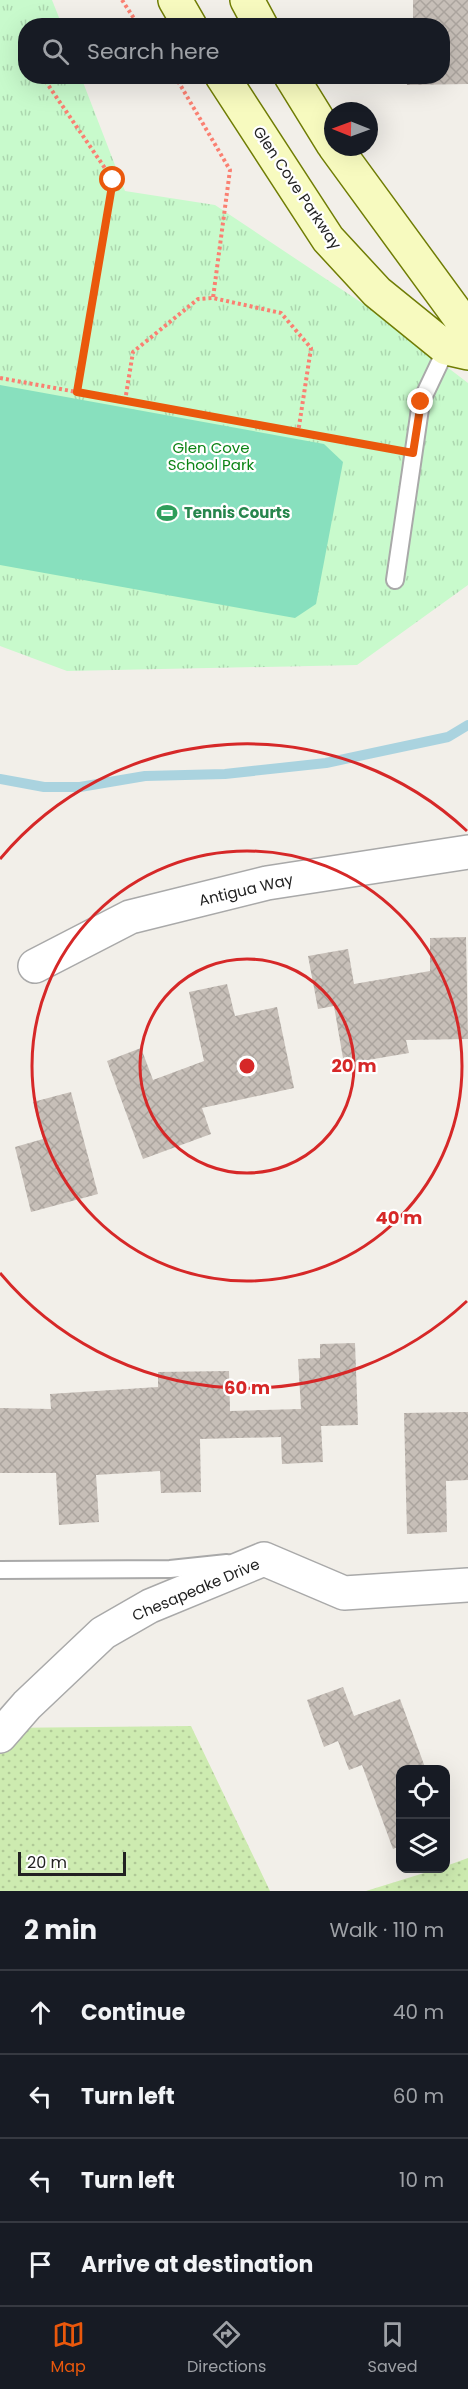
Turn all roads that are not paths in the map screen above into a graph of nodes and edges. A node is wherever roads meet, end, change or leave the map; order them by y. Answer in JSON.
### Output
{"nodes":[{"id":1,"x":176,"y":0,"type":"edge"},
{"id":2,"x":247,"y":0,"type":"edge"},
{"id":3,"x":186,"y":18,"type":"edge"},
{"id":4,"x":257,"y":18,"type":"edge"},
{"id":5,"x":227,"y":84,"type":"edge"},
{"id":6,"x":296,"y":84,"type":"edge"},
{"id":7,"x":324,"y":129,"type":"edge"},
{"id":8,"x":342,"y":156,"type":"edge"},
{"id":9,"x":461,"y":338,"type":"edge"},
{"id":10,"x":395,"y":580,"type":"dead end"},
{"id":11,"x":468,"y":852,"type":"edge"},
{"id":12,"x":35,"y":966,"type":"dead end"},
{"id":13,"x":264,"y":1559,"type":"junction"},
{"id":14,"x":0,"y":1570,"type":"edge"},
{"id":15,"x":468,"y":1585,"type":"edge"},
{"id":16,"x":0,"y":1736,"type":"edge"}],
"edges":[{"from":1,"to":3,"type":"main road"},
{"from":2,"to":4,"type":"main road"},
{"from":5,"to":9,"type":"main road","name":"Glen Cove Parkway"},
{"from":6,"to":7,"type":"main road"},
{"from":8,"to":9,"type":"main road"},
{"from":9,"to":10,"type":"lane"},
{"from":11,"to":12,"type":"street","name":"Antigua Way"},
{"from":13,"to":14,"type":"lane"},
{"from":13,"to":15,"type":"street","name":"Chesapeake Drive"},
{"from":13,"to":16,"type":"street","name":"Chesapeake Drive"}]}
